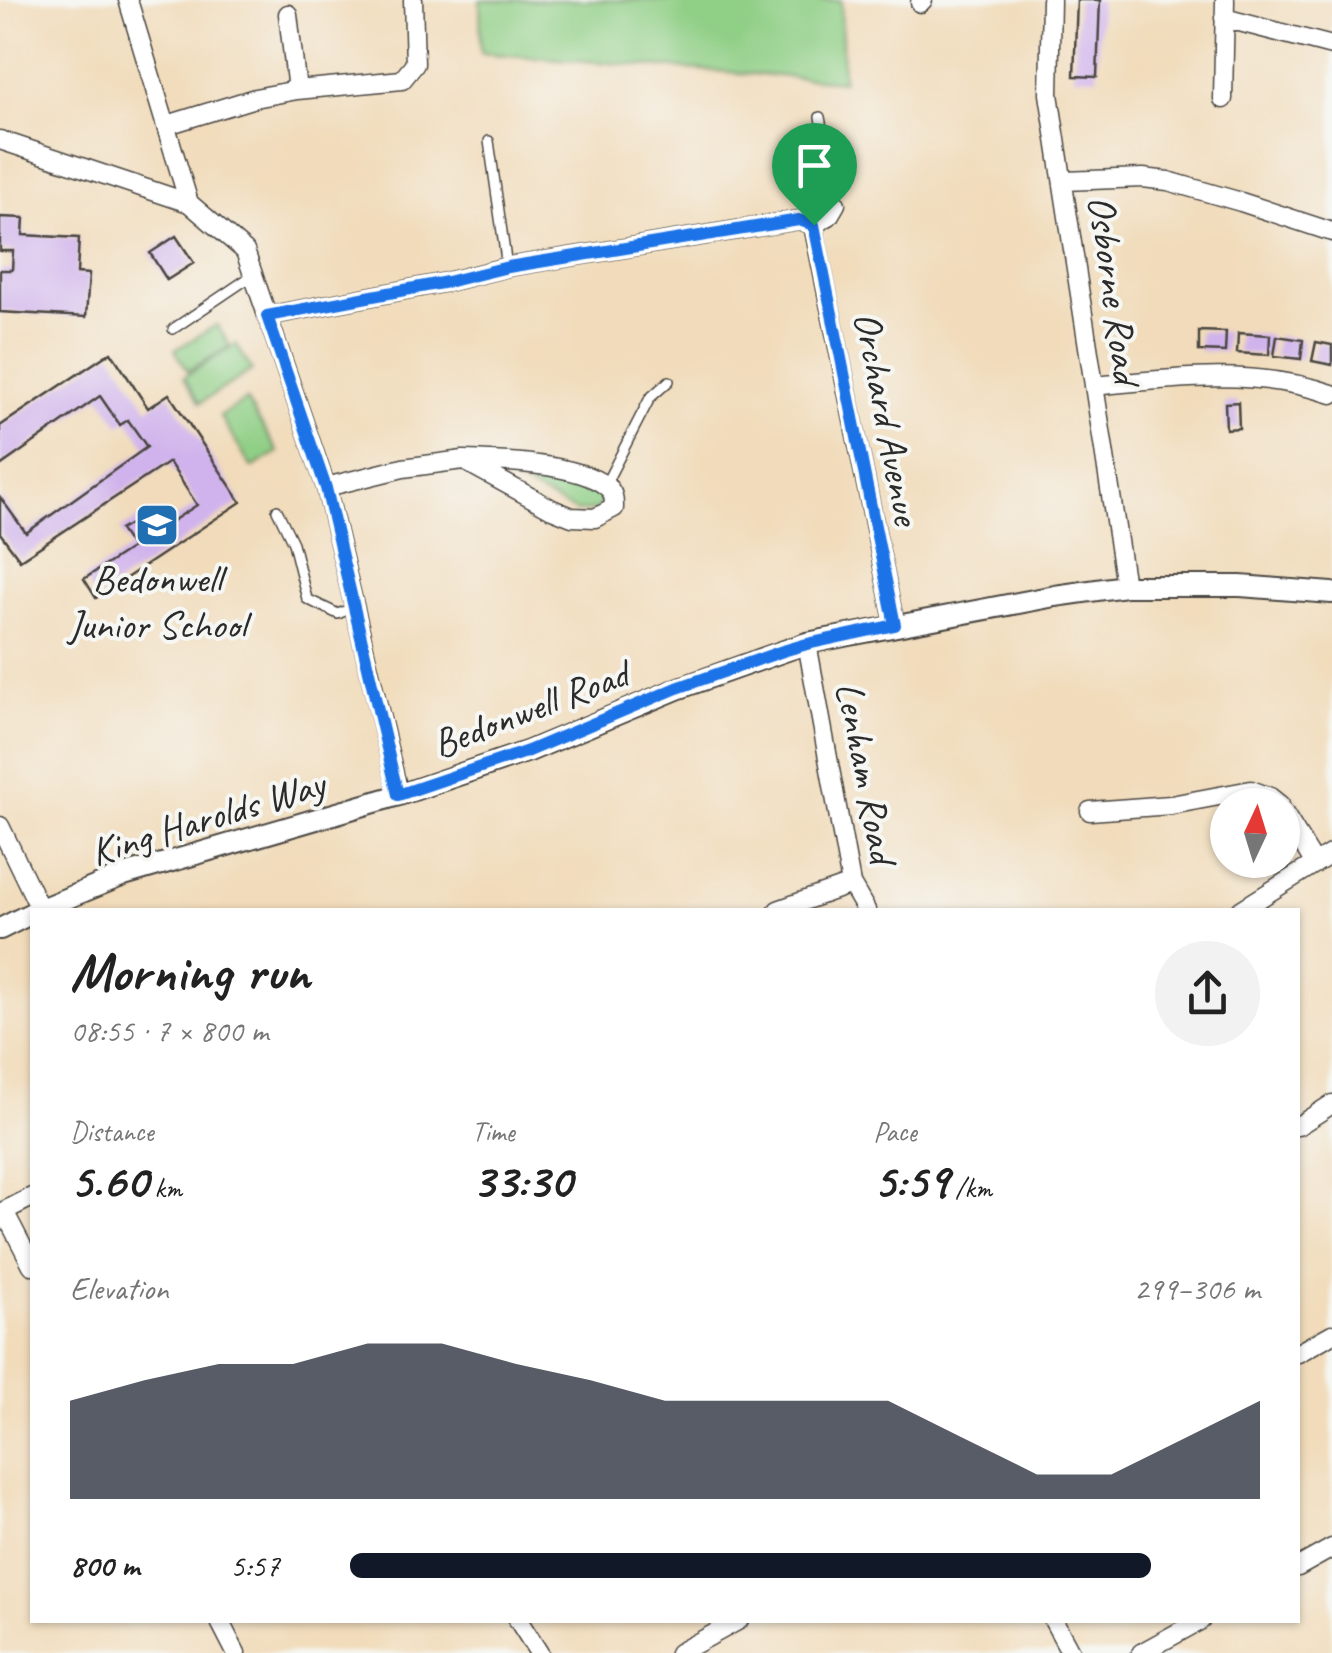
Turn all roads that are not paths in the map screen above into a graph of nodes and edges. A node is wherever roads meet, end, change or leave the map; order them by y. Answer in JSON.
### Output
{"nodes":[{"id":1,"x":128,"y":0,"type":"edge"},
{"id":2,"x":413,"y":0,"type":"edge"},
{"id":3,"x":1051,"y":0,"type":"edge"},
{"id":4,"x":1225,"y":9,"type":"edge"},
{"id":5,"x":288,"y":14,"type":"dead end"},
{"id":6,"x":1332,"y":46,"type":"edge"},
{"id":7,"x":298,"y":90,"type":"junction"},
{"id":8,"x":1224,"y":99,"type":"dead end"},
{"id":9,"x":820,"y":117,"type":"dead end"},
{"id":10,"x":167,"y":125,"type":"junction"},
{"id":11,"x":0,"y":140,"type":"edge"},
{"id":12,"x":488,"y":141,"type":"dead end"},
{"id":13,"x":1064,"y":181,"type":"junction"},
{"id":14,"x":188,"y":203,"type":"junction"},
{"id":15,"x":836,"y":204,"type":"joint"},
{"id":16,"x":814,"y":225,"type":"junction"},
{"id":17,"x":1332,"y":232,"type":"edge"},
{"id":18,"x":508,"y":267,"type":"junction"},
{"id":19,"x":253,"y":275,"type":"junction"},
{"id":20,"x":267,"y":316,"type":"junction"},
{"id":21,"x":172,"y":329,"type":"dead end"},
{"id":22,"x":670,"y":381,"type":"dead end"},
{"id":23,"x":1094,"y":386,"type":"junction"},
{"id":24,"x":1332,"y":394,"type":"edge"},
{"id":25,"x":463,"y":460,"type":"junction"},
{"id":26,"x":605,"y":485,"type":"junction"},
{"id":27,"x":326,"y":488,"type":"junction"},
{"id":28,"x":278,"y":510,"type":"dead end"},
{"id":29,"x":1125,"y":586,"type":"junction"},
{"id":30,"x":1332,"y":593,"type":"edge"},
{"id":31,"x":354,"y":607,"type":"junction"},
{"id":32,"x":895,"y":625,"type":"junction"},
{"id":33,"x":807,"y":644,"type":"junction"},
{"id":34,"x":398,"y":795,"type":"junction"},
{"id":35,"x":1210,"y":798,"type":"edge"},
{"id":36,"x":1090,"y":811,"type":"dead end"},
{"id":37,"x":0,"y":826,"type":"edge"},
{"id":38,"x":1300,"y":839,"type":"edge"},
{"id":39,"x":1332,"y":853,"type":"edge"},
{"id":40,"x":1315,"y":864,"type":"junction"},
{"id":41,"x":851,"y":884,"type":"junction"},
{"id":42,"x":36,"y":908,"type":"edge"},
{"id":43,"x":44,"y":908,"type":"edge"},
{"id":44,"x":784,"y":908,"type":"edge"},
{"id":45,"x":865,"y":908,"type":"edge"},
{"id":46,"x":1244,"y":908,"type":"edge"},
{"id":47,"x":30,"y":914,"type":"edge"},
{"id":48,"x":0,"y":929,"type":"edge"},
{"id":49,"x":1329,"y":1114,"type":"edge"},
{"id":50,"x":1300,"y":1125,"type":"edge"},
{"id":51,"x":30,"y":1197,"type":"edge"},
{"id":52,"x":2,"y":1212,"type":"edge"},
{"id":53,"x":30,"y":1261,"type":"edge"},
{"id":54,"x":1332,"y":1334,"type":"edge"},
{"id":55,"x":1300,"y":1353,"type":"edge"},
{"id":56,"x":1332,"y":1548,"type":"edge"},
{"id":57,"x":1300,"y":1565,"type":"edge"},
{"id":58,"x":220,"y":1623,"type":"edge"},
{"id":59,"x":520,"y":1623,"type":"edge"},
{"id":60,"x":734,"y":1623,"type":"edge"},
{"id":61,"x":1055,"y":1623,"type":"edge"},
{"id":62,"x":1195,"y":1623,"type":"edge"},
{"id":63,"x":236,"y":1653,"type":"edge"},
{"id":64,"x":539,"y":1653,"type":"edge"},
{"id":65,"x":680,"y":1653,"type":"edge"},
{"id":66,"x":1071,"y":1653,"type":"edge"},
{"id":67,"x":1141,"y":1653,"type":"edge"}],
"edges":[{"from":1,"to":10,"type":"street"},
{"from":2,"to":7,"type":"street"},
{"from":3,"to":13,"type":"street","name":"Osborne Road"},
{"from":4,"to":6,"type":"street"},
{"from":4,"to":8,"type":"street"},
{"from":5,"to":7,"type":"street"},
{"from":7,"to":10,"type":"street"},
{"from":9,"to":15,"type":"lane"},
{"from":10,"to":14,"type":"street"},
{"from":11,"to":14,"type":"street","name":"Bedonwell Road"},
{"from":12,"to":18,"type":"lane"},
{"from":13,"to":17,"type":"street"},
{"from":13,"to":23,"type":"street","name":"Osborne Road"},
{"from":14,"to":19,"type":"street","name":"Bedonwell Road"},
{"from":15,"to":16,"type":"street"},
{"from":16,"to":18,"type":"street"},
{"from":16,"to":32,"type":"street","name":"Orchard Avenue"},
{"from":18,"to":20,"type":"street"},
{"from":19,"to":20,"type":"street","name":"Bedonwell Road"},
{"from":19,"to":21,"type":"lane"},
{"from":20,"to":27,"type":"street","name":"Bedonwell Road"},
{"from":22,"to":26,"type":"lane"},
{"from":23,"to":24,"type":"street"},
{"from":23,"to":29,"type":"street","name":"Osborne Road"},
{"from":25,"to":26,"type":"street"},
{"from":25,"to":26,"type":"street"},
{"from":25,"to":27,"type":"street"},
{"from":27,"to":31,"type":"street","name":"Bedonwell Road"},
{"from":28,"to":31,"type":"lane"},
{"from":29,"to":30,"type":"street","name":"Bedonwell Road"},
{"from":29,"to":32,"type":"street","name":"Bedonwell Road"},
{"from":31,"to":34,"type":"street","name":"Bedonwell Road"},
{"from":32,"to":33,"type":"street","name":"Bedonwell Road"},
{"from":33,"to":34,"type":"street","name":"Bedonwell Road"},
{"from":33,"to":41,"type":"street","name":"Lenham Road"},
{"from":34,"to":43,"type":"street","name":"King Harolds Way"},
{"from":35,"to":36,"type":"street"},
{"from":37,"to":42,"type":"street"},
{"from":38,"to":40,"type":"street"},
{"from":39,"to":40,"type":"street"},
{"from":40,"to":46,"type":"street"},
{"from":41,"to":44,"type":"street"},
{"from":41,"to":45,"type":"street","name":"Lenham Road"},
{"from":47,"to":48,"type":"street","name":"King Harolds Way"},
{"from":49,"to":50,"type":"street"},
{"from":51,"to":52,"type":"street"},
{"from":52,"to":53,"type":"street"},
{"from":54,"to":55,"type":"street"},
{"from":56,"to":57,"type":"street"},
{"from":58,"to":63,"type":"street"},
{"from":59,"to":64,"type":"street"},
{"from":60,"to":65,"type":"street"},
{"from":61,"to":66,"type":"street"},
{"from":62,"to":67,"type":"street"}]}
